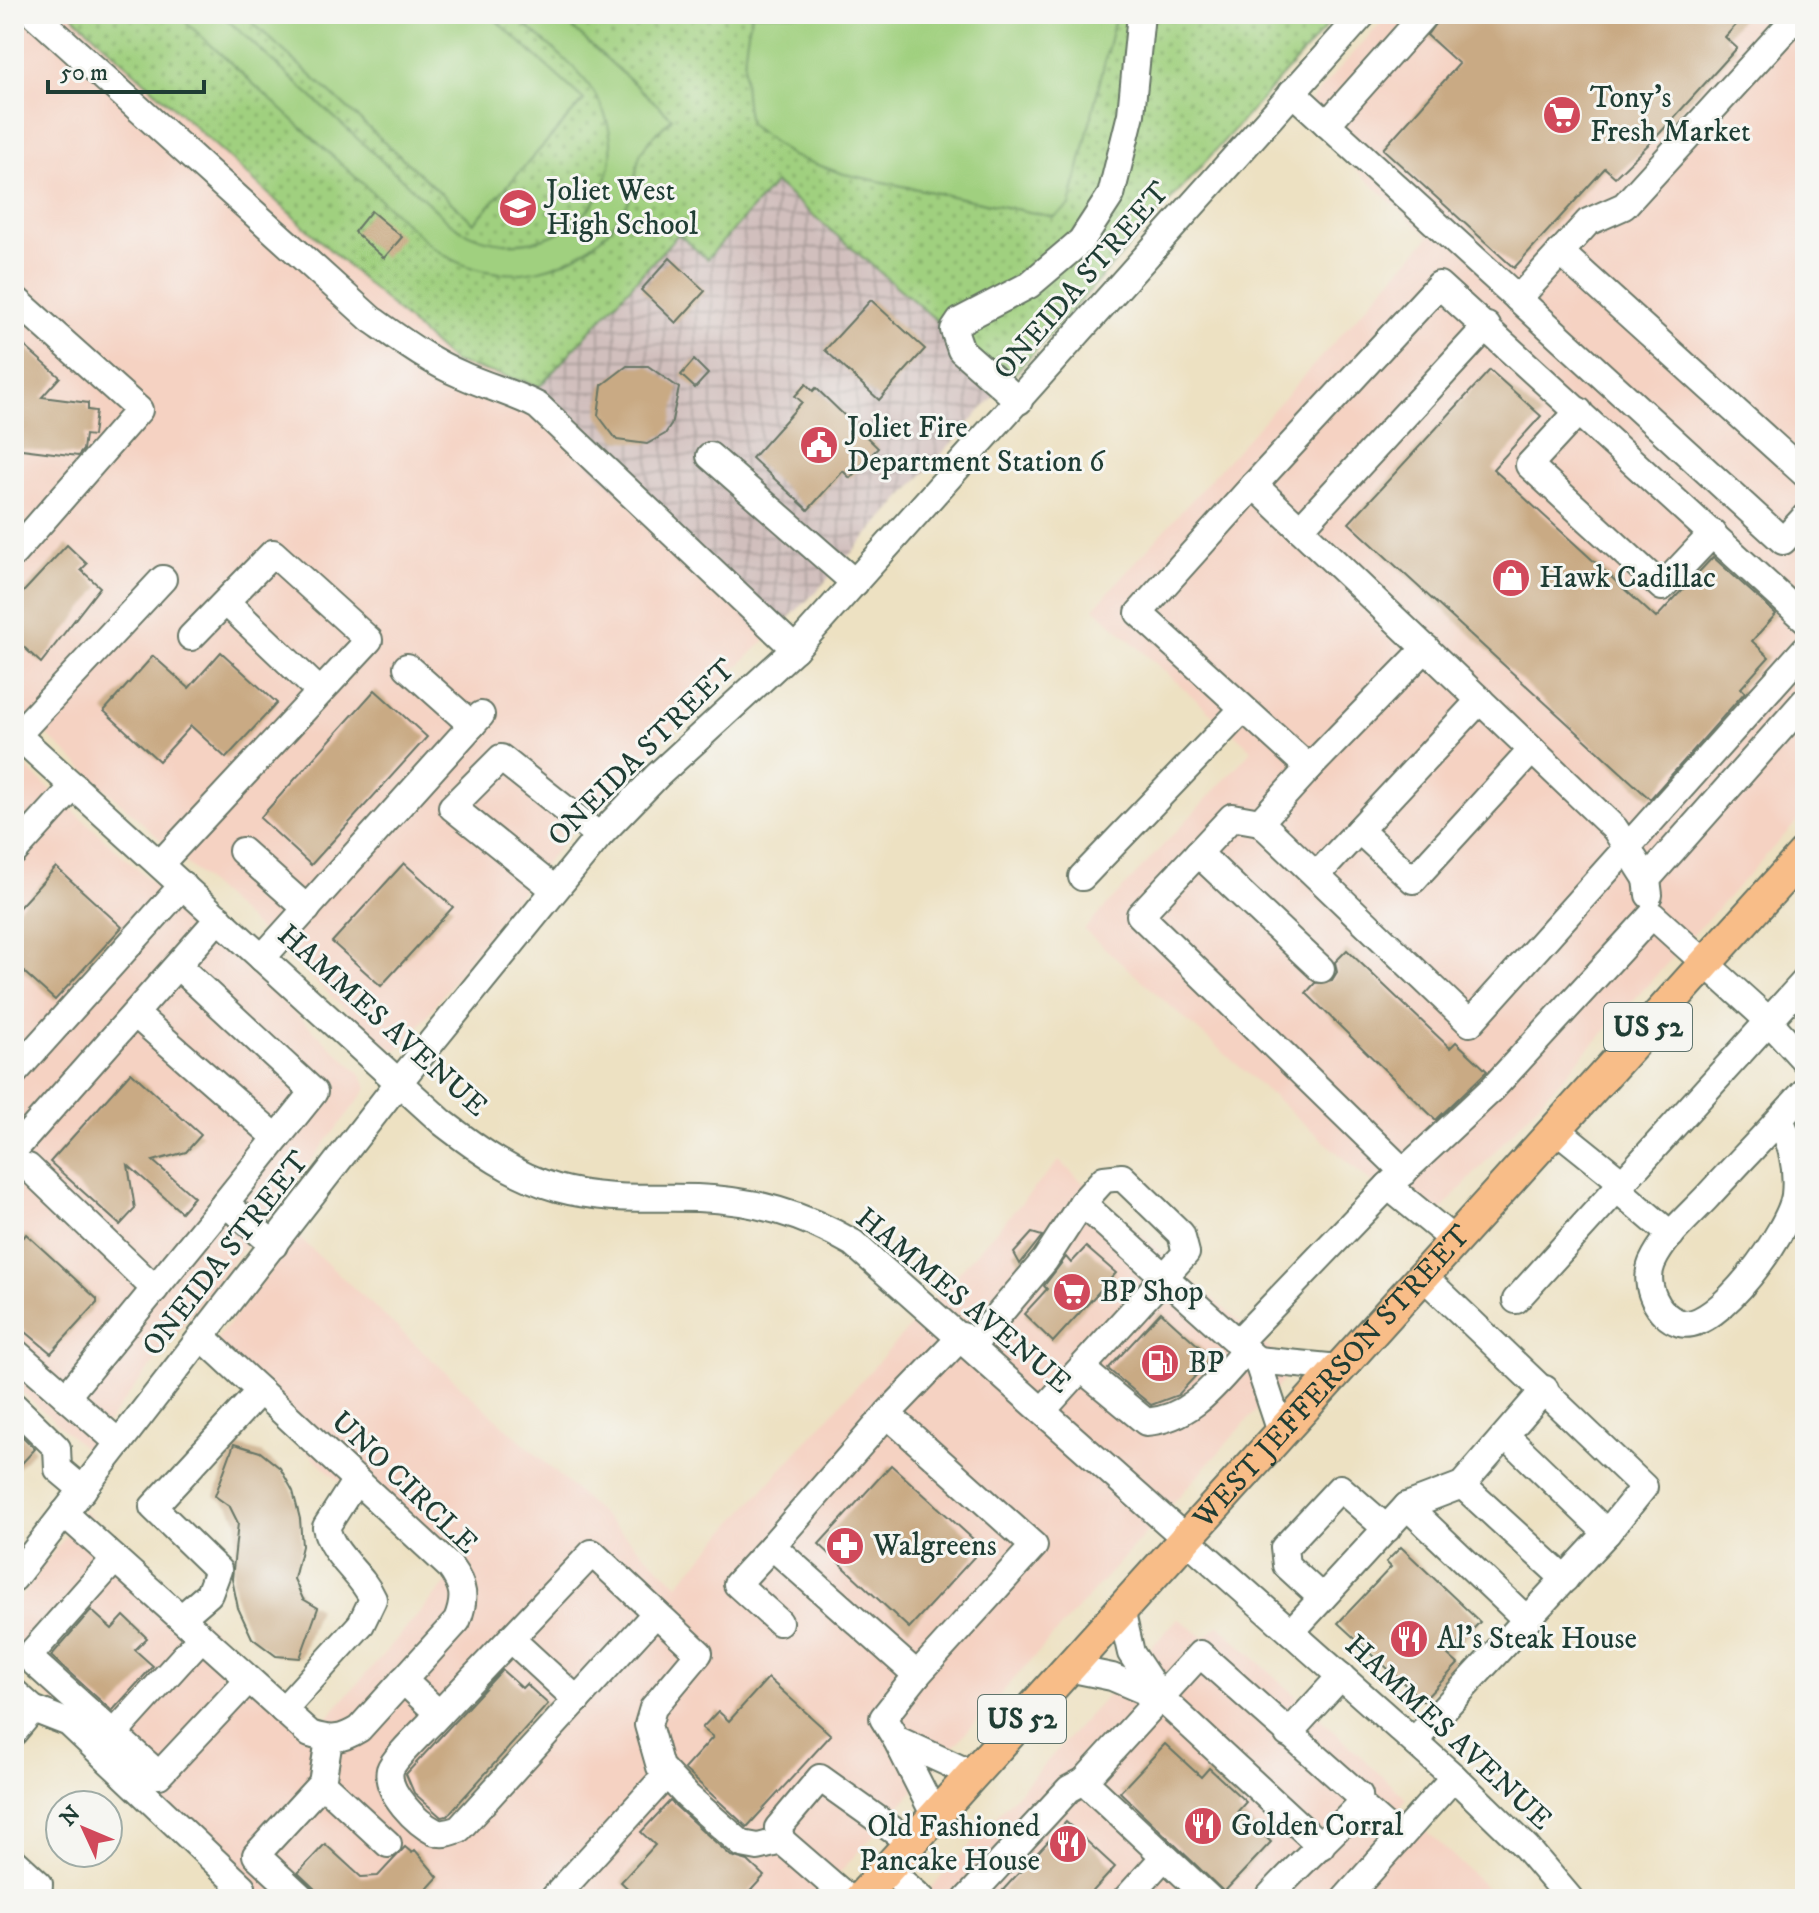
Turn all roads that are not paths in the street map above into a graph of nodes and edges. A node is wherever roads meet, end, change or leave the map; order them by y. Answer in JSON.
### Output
{"nodes":[{"id":1,"x":34,"y":14,"type":"edge"},
{"id":2,"x":1141,"y":14,"type":"edge"},
{"id":3,"x":1363,"y":14,"type":"edge"},
{"id":4,"x":1425,"y":14,"type":"edge"},
{"id":5,"x":1799,"y":14,"type":"edge"},
{"id":6,"x":1292,"y":92,"type":"junction"},
{"id":7,"x":1327,"y":124,"type":"junction"},
{"id":8,"x":1560,"y":252,"type":"junction"},
{"id":9,"x":14,"y":298,"type":"edge"},
{"id":10,"x":1518,"y":299,"type":"junction"},
{"id":11,"x":1487,"y":326,"type":"junction"},
{"id":12,"x":1019,"y":401,"type":"junction"},
{"id":13,"x":1579,"y":411,"type":"junction"},
{"id":14,"x":710,"y":456,"type":"dead end"},
{"id":15,"x":1805,"y":474,"type":"edge"},
{"id":16,"x":1254,"y":485,"type":"junction"},
{"id":17,"x":1805,"y":517,"type":"edge"},
{"id":18,"x":1300,"y":529,"type":"junction"},
{"id":19,"x":1713,"y":533,"type":"junction"},
{"id":20,"x":14,"y":553,"type":"edge"},
{"id":21,"x":163,"y":579,"type":"dead end"},
{"id":22,"x":855,"y":583,"type":"junction"},
{"id":23,"x":226,"y":602,"type":"junction"},
{"id":24,"x":1805,"y":619,"type":"edge"},
{"id":25,"x":191,"y":637,"type":"dead end"},
{"id":26,"x":1426,"y":648,"type":"junction"},
{"id":27,"x":795,"y":649,"type":"junction"},
{"id":28,"x":1805,"y":649,"type":"edge"},
{"id":29,"x":407,"y":667,"type":"dead end"},
{"id":30,"x":320,"y":692,"type":"junction"},
{"id":31,"x":1480,"y":700,"type":"junction"},
{"id":32,"x":1805,"y":701,"type":"edge"},
{"id":33,"x":1242,"y":710,"type":"junction"},
{"id":34,"x":16,"y":733,"type":"edge"},
{"id":35,"x":1532,"y":750,"type":"junction"},
{"id":36,"x":1309,"y":768,"type":"junction"},
{"id":37,"x":74,"y":786,"type":"junction"},
{"id":38,"x":1260,"y":822,"type":"junction"},
{"id":39,"x":1359,"y":830,"type":"junction"},
{"id":40,"x":599,"y":836,"type":"junction"},
{"id":41,"x":1627,"y":847,"type":"junction"},
{"id":42,"x":242,"y":851,"type":"dead end"},
{"id":43,"x":14,"y":852,"type":"edge"},
{"id":44,"x":1198,"y":853,"type":"junction"},
{"id":45,"x":1804,"y":855,"type":"edge"},
{"id":46,"x":160,"y":864,"type":"junction"},
{"id":47,"x":1317,"y":875,"type":"junction"},
{"id":48,"x":1082,"y":877,"type":"dead end"},
{"id":49,"x":1647,"y":879,"type":"junction"},
{"id":50,"x":183,"y":885,"type":"junction"},
{"id":51,"x":554,"y":889,"type":"junction"},
{"id":52,"x":307,"y":909,"type":"junction"},
{"id":53,"x":1652,"y":915,"type":"junction"},
{"id":54,"x":219,"y":918,"type":"junction"},
{"id":55,"x":262,"y":958,"type":"junction"},
{"id":56,"x":1705,"y":964,"type":"junction"},
{"id":57,"x":178,"y":966,"type":"junction"},
{"id":58,"x":1321,"y":969,"type":"dead end"},
{"id":59,"x":1805,"y":981,"type":"edge"},
{"id":60,"x":135,"y":1014,"type":"junction"},
{"id":61,"x":1768,"y":1020,"type":"junction"},
{"id":62,"x":19,"y":1059,"type":"edge"},
{"id":63,"x":1805,"y":1061,"type":"edge"},
{"id":64,"x":399,"y":1082,"type":"junction"},
{"id":65,"x":1805,"y":1091,"type":"edge"},
{"id":66,"x":1780,"y":1119,"type":"junction"},
{"id":67,"x":1556,"y":1129,"type":"junction"},
{"id":68,"x":277,"y":1138,"type":"junction"},
{"id":69,"x":18,"y":1164,"type":"edge"},
{"id":70,"x":1396,"y":1179,"type":"junction"},
{"id":71,"x":1619,"y":1185,"type":"junction"},
{"id":72,"x":225,"y":1203,"type":"junction"},
{"id":73,"x":1082,"y":1203,"type":"junction"},
{"id":74,"x":1671,"y":1235,"type":"junction"},
{"id":75,"x":1455,"y":1241,"type":"junction"},
{"id":76,"x":274,"y":1245,"type":"junction"},
{"id":77,"x":1423,"y":1276,"type":"junction"},
{"id":78,"x":1166,"y":1278,"type":"junction"},
{"id":79,"x":155,"y":1289,"type":"junction"},
{"id":80,"x":1516,"y":1300,"type":"dead end"},
{"id":81,"x":202,"y":1337,"type":"junction"},
{"id":82,"x":967,"y":1341,"type":"junction"},
{"id":83,"x":14,"y":1351,"type":"edge"},
{"id":84,"x":1247,"y":1351,"type":"junction"},
{"id":85,"x":1339,"y":1368,"type":"junction"},
{"id":86,"x":1082,"y":1369,"type":"junction"},
{"id":87,"x":1545,"y":1389,"type":"junction"},
{"id":88,"x":260,"y":1391,"type":"junction"},
{"id":89,"x":66,"y":1397,"type":"junction"},
{"id":90,"x":14,"y":1406,"type":"edge"},
{"id":91,"x":1043,"y":1410,"type":"junction"},
{"id":92,"x":887,"y":1414,"type":"junction"},
{"id":93,"x":1281,"y":1432,"type":"junction"},
{"id":94,"x":1506,"y":1436,"type":"junction"},
{"id":95,"x":119,"y":1443,"type":"junction"},
{"id":96,"x":356,"y":1480,"type":"junction"},
{"id":97,"x":1462,"y":1485,"type":"junction"},
{"id":98,"x":83,"y":1490,"type":"junction"},
{"id":99,"x":1407,"y":1506,"type":"junction"},
{"id":100,"x":64,"y":1513,"type":"junction"},
{"id":101,"x":1387,"y":1529,"type":"junction"},
{"id":102,"x":1607,"y":1533,"type":"junction"},
{"id":103,"x":1185,"y":1538,"type":"junction"},
{"id":104,"x":772,"y":1546,"type":"junction"},
{"id":105,"x":115,"y":1559,"type":"junction"},
{"id":106,"x":14,"y":1578,"type":"edge"},
{"id":107,"x":1565,"y":1579,"type":"junction"},
{"id":108,"x":1322,"y":1598,"type":"junction"},
{"id":109,"x":1121,"y":1609,"type":"junction"},
{"id":110,"x":656,"y":1613,"type":"junction"},
{"id":111,"x":181,"y":1618,"type":"junction"},
{"id":112,"x":1527,"y":1620,"type":"junction"},
{"id":113,"x":779,"y":1622,"type":"dead end"},
{"id":114,"x":1291,"y":1632,"type":"junction"},
{"id":115,"x":201,"y":1638,"type":"junction"},
{"id":116,"x":511,"y":1639,"type":"junction"},
{"id":117,"x":1068,"y":1668,"type":"junction"},
{"id":118,"x":917,"y":1675,"type":"junction"},
{"id":119,"x":1341,"y":1676,"type":"junction"},
{"id":120,"x":248,"y":1680,"type":"junction"},
{"id":121,"x":403,"y":1680,"type":"junction"},
{"id":122,"x":1161,"y":1698,"type":"junction"},
{"id":123,"x":577,"y":1700,"type":"junction"},
{"id":124,"x":23,"y":1701,"type":"edge"},
{"id":125,"x":283,"y":1710,"type":"junction"},
{"id":126,"x":439,"y":1714,"type":"junction"},
{"id":127,"x":14,"y":1732,"type":"edge"},
{"id":128,"x":1288,"y":1734,"type":"junction"},
{"id":129,"x":113,"y":1735,"type":"junction"},
{"id":130,"x":896,"y":1739,"type":"junction"},
{"id":131,"x":329,"y":1740,"type":"junction"},
{"id":132,"x":1414,"y":1741,"type":"junction"},
{"id":133,"x":972,"y":1774,"type":"junction"},
{"id":134,"x":1454,"y":1777,"type":"junction"},
{"id":135,"x":1084,"y":1781,"type":"junction"},
{"id":136,"x":322,"y":1783,"type":"junction"},
{"id":137,"x":656,"y":1786,"type":"dead end"},
{"id":138,"x":1360,"y":1805,"type":"junction"},
{"id":139,"x":935,"y":1816,"type":"junction"},
{"id":140,"x":1399,"y":1839,"type":"junction"},
{"id":141,"x":782,"y":1841,"type":"junction"},
{"id":142,"x":911,"y":1843,"type":"junction"},
{"id":143,"x":388,"y":1844,"type":"dead end"},
{"id":144,"x":1321,"y":1846,"type":"junction"},
{"id":145,"x":1163,"y":1858,"type":"junction"},
{"id":146,"x":14,"y":1861,"type":"edge"},
{"id":147,"x":887,"y":1869,"type":"junction"},
{"id":148,"x":568,"y":1894,"type":"edge"},
{"id":149,"x":38,"y":1899,"type":"edge"},
{"id":150,"x":230,"y":1899,"type":"edge"},
{"id":151,"x":303,"y":1899,"type":"edge"},
{"id":152,"x":849,"y":1899,"type":"edge"},
{"id":153,"x":860,"y":1899,"type":"edge"},
{"id":154,"x":922,"y":1899,"type":"edge"},
{"id":155,"x":967,"y":1899,"type":"edge"},
{"id":156,"x":1126,"y":1899,"type":"edge"},
{"id":157,"x":1210,"y":1899,"type":"edge"},
{"id":158,"x":1267,"y":1899,"type":"edge"},
{"id":159,"x":1345,"y":1899,"type":"edge"},
{"id":160,"x":1570,"y":1899,"type":"edge"}],
"edges":[{"from":1,"to":27,"type":"street"},
{"from":2,"to":12,"type":"street"},
{"from":3,"to":6,"type":"street","name":"ONEIDA STREET"},
{"from":4,"to":7,"type":"street"},
{"from":5,"to":8,"type":"street"},
{"from":6,"to":7,"type":"street"},
{"from":6,"to":12,"type":"street","name":"ONEIDA STREET"},
{"from":7,"to":10,"type":"street"},
{"from":8,"to":10,"type":"street"},
{"from":8,"to":15,"type":"street"},
{"from":9,"to":20,"type":"street"},
{"from":10,"to":17,"type":"street"},
{"from":11,"to":13,"type":"street"},
{"from":11,"to":16,"type":"street"},
{"from":11,"to":18,"type":"street"},
{"from":12,"to":22,"type":"street","name":"ONEIDA STREET"},
{"from":13,"to":19,"type":"street"},
{"from":13,"to":19,"type":"street"},
{"from":14,"to":22,"type":"street"},
{"from":16,"to":18,"type":"street"},
{"from":16,"to":33,"type":"street"},
{"from":18,"to":26,"type":"street"},
{"from":19,"to":24,"type":"street"},
{"from":21,"to":34,"type":"street"},
{"from":22,"to":27,"type":"street","name":"ONEIDA STREET"},
{"from":23,"to":25,"type":"street"},
{"from":23,"to":30,"type":"street"},
{"from":23,"to":30,"type":"street"},
{"from":26,"to":31,"type":"street"},
{"from":26,"to":36,"type":"street"},
{"from":27,"to":40,"type":"street","name":"ONEIDA STREET"},
{"from":28,"to":41,"type":"street"},
{"from":29,"to":52,"type":"street"},
{"from":30,"to":46,"type":"street"},
{"from":31,"to":35,"type":"street"},
{"from":31,"to":39,"type":"street"},
{"from":32,"to":49,"type":"street"},
{"from":33,"to":36,"type":"street"},
{"from":33,"to":48,"type":"street"},
{"from":34,"to":37,"type":"street","name":"HAMMES AVENUE"},
{"from":35,"to":39,"type":"street"},
{"from":35,"to":41,"type":"street"},
{"from":36,"to":38,"type":"street"},
{"from":37,"to":43,"type":"street"},
{"from":37,"to":46,"type":"street","name":"HAMMES AVENUE"},
{"from":38,"to":44,"type":"street"},
{"from":38,"to":47,"type":"street"},
{"from":39,"to":47,"type":"street"},
{"from":40,"to":51,"type":"street","name":"ONEIDA STREET"},
{"from":40,"to":51,"type":"street"},
{"from":41,"to":47,"type":"street"},
{"from":41,"to":49,"type":"street"},
{"from":42,"to":52,"type":"street"},
{"from":44,"to":58,"type":"street"},
{"from":44,"to":70,"type":"street"},
{"from":45,"to":56,"type":"main road","name":"WEST JEFFERSON STREET","number":"US 52"},
{"from":46,"to":50,"type":"street","name":"HAMMES AVENUE"},
{"from":49,"to":53,"type":"street"},
{"from":50,"to":54,"type":"street","name":"HAMMES AVENUE"},
{"from":50,"to":62,"type":"street"},
{"from":51,"to":64,"type":"street","name":"ONEIDA STREET"},
{"from":52,"to":55,"type":"street"},
{"from":53,"to":56,"type":"street"},
{"from":53,"to":70,"type":"street"},
{"from":54,"to":55,"type":"street","name":"HAMMES AVENUE"},
{"from":54,"to":57,"type":"street"},
{"from":55,"to":64,"type":"street","name":"HAMMES AVENUE"},
{"from":56,"to":61,"type":"street"},
{"from":56,"to":67,"type":"main road","name":"WEST JEFFERSON STREET","number":"US 52"},
{"from":57,"to":60,"type":"street"},
{"from":57,"to":68,"type":"street"},
{"from":59,"to":61,"type":"street"},
{"from":60,"to":68,"type":"street"},
{"from":60,"to":69,"type":"street"},
{"from":61,"to":63,"type":"street"},
{"from":61,"to":71,"type":"street"},
{"from":64,"to":76,"type":"street","name":"ONEIDA STREET"},
{"from":64,"to":82,"type":"street","name":"HAMMES AVENUE"},
{"from":65,"to":66,"type":"street"},
{"from":66,"to":74,"type":"street"},
{"from":66,"to":74,"type":"street"},
{"from":67,"to":71,"type":"street"},
{"from":67,"to":75,"type":"main road","name":"WEST JEFFERSON STREET","number":"US 52"},
{"from":68,"to":72,"type":"street"},
{"from":69,"to":79,"type":"street"},
{"from":70,"to":75,"type":"street"},
{"from":70,"to":84,"type":"street"},
{"from":71,"to":74,"type":"street"},
{"from":71,"to":80,"type":"street"},
{"from":72,"to":76,"type":"street"},
{"from":72,"to":79,"type":"street"},
{"from":73,"to":78,"type":"street"},
{"from":73,"to":78,"type":"street"},
{"from":73,"to":82,"type":"street"},
{"from":75,"to":77,"type":"main road","name":"WEST JEFFERSON STREET","number":"US 52"},
{"from":76,"to":81,"type":"street","name":"ONEIDA STREET"},
{"from":77,"to":85,"type":"main road","name":"WEST JEFFERSON STREET","number":"US 52"},
{"from":77,"to":87,"type":"street"},
{"from":78,"to":84,"type":"street"},
{"from":78,"to":86,"type":"street"},
{"from":79,"to":89,"type":"street"},
{"from":81,"to":88,"type":"street","name":"UNO CIRCLE"},
{"from":81,"to":95,"type":"street","name":"ONEIDA STREET"},
{"from":82,"to":91,"type":"street","name":"HAMMES AVENUE"},
{"from":82,"to":92,"type":"street"},
{"from":83,"to":89,"type":"street"},
{"from":84,"to":85,"type":"street"},
{"from":84,"to":86,"type":"street"},
{"from":84,"to":93,"type":"street"},
{"from":85,"to":93,"type":"main road","name":"WEST JEFFERSON STREET","number":"US 52"},
{"from":86,"to":91,"type":"street"},
{"from":87,"to":94,"type":"street"},
{"from":87,"to":102,"type":"street"},
{"from":88,"to":96,"type":"street","name":"UNO CIRCLE"},
{"from":88,"to":111,"type":"street"},
{"from":89,"to":95,"type":"street"},
{"from":90,"to":98,"type":"street"},
{"from":91,"to":103,"type":"street","name":"HAMMES AVENUE"},
{"from":92,"to":104,"type":"street"},
{"from":92,"to":118,"type":"street"},
{"from":93,"to":103,"type":"main road","name":"WEST JEFFERSON STREET","number":"US 52"},
{"from":94,"to":97,"type":"street"},
{"from":94,"to":102,"type":"street"},
{"from":95,"to":98,"type":"street","name":"ONEIDA STREET"},
{"from":96,"to":121,"type":"street","name":"UNO CIRCLE"},
{"from":96,"to":125,"type":"street"},
{"from":97,"to":99,"type":"street"},
{"from":97,"to":107,"type":"street"},
{"from":98,"to":100,"type":"street","name":"ONEIDA STREET"},
{"from":99,"to":101,"type":"street"},
{"from":99,"to":112,"type":"street"},
{"from":100,"to":105,"type":"street"},
{"from":100,"to":106,"type":"street","name":"ONEIDA STREET"},
{"from":101,"to":108,"type":"street"},
{"from":101,"to":108,"type":"street"},
{"from":102,"to":107,"type":"street"},
{"from":103,"to":109,"type":"main road","name":"WEST JEFFERSON STREET","number":"US 52"},
{"from":103,"to":114,"type":"street","name":"HAMMES AVENUE"},
{"from":104,"to":113,"type":"street"},
{"from":104,"to":118,"type":"street"},
{"from":105,"to":111,"type":"street"},
{"from":105,"to":129,"type":"street"},
{"from":107,"to":112,"type":"street"},
{"from":108,"to":114,"type":"street"},
{"from":109,"to":117,"type":"main road","name":"WEST JEFFERSON STREET","number":"US 52"},
{"from":109,"to":122,"type":"street"},
{"from":110,"to":116,"type":"street"},
{"from":110,"to":123,"type":"street"},
{"from":110,"to":141,"type":"street"},
{"from":111,"to":115,"type":"street"},
{"from":112,"to":132,"type":"street"},
{"from":114,"to":119,"type":"street","name":"HAMMES AVENUE"},
{"from":115,"to":120,"type":"street"},
{"from":115,"to":129,"type":"street"},
{"from":116,"to":123,"type":"street"},
{"from":116,"to":126,"type":"street"},
{"from":117,"to":122,"type":"street"},
{"from":117,"to":133,"type":"main road","name":"WEST JEFFERSON STREET","number":"US 52"},
{"from":118,"to":130,"type":"street"},
{"from":119,"to":128,"type":"street"},
{"from":119,"to":132,"type":"street","name":"HAMMES AVENUE"},
{"from":120,"to":125,"type":"street"},
{"from":120,"to":129,"type":"street"},
{"from":121,"to":126,"type":"street"},
{"from":121,"to":131,"type":"street","name":"UNO CIRCLE"},
{"from":122,"to":128,"type":"street"},
{"from":122,"to":135,"type":"street"},
{"from":122,"to":144,"type":"street"},
{"from":123,"to":126,"type":"street"},
{"from":124,"to":127,"type":"street"},
{"from":124,"to":150,"type":"street"},
{"from":125,"to":131,"type":"street"},
{"from":128,"to":138,"type":"street"},
{"from":130,"to":133,"type":"street"},
{"from":130,"to":139,"type":"street"},
{"from":131,"to":136,"type":"street"},
{"from":132,"to":134,"type":"street","name":"HAMMES AVENUE"},
{"from":133,"to":139,"type":"main road","name":"WEST JEFFERSON STREET","number":"US 52"},
{"from":134,"to":140,"type":"street"},
{"from":134,"to":160,"type":"street","name":"HAMMES AVENUE"},
{"from":135,"to":145,"type":"street"},
{"from":135,"to":155,"type":"street"},
{"from":136,"to":143,"type":"street"},
{"from":136,"to":151,"type":"street"},
{"from":137,"to":148,"type":"street"},
{"from":138,"to":140,"type":"street"},
{"from":138,"to":144,"type":"street"},
{"from":139,"to":142,"type":"main road","name":"WEST JEFFERSON STREET","number":"US 52"},
{"from":140,"to":159,"type":"street"},
{"from":141,"to":142,"type":"street"},
{"from":141,"to":152,"type":"street"},
{"from":142,"to":147,"type":"main road","name":"WEST JEFFERSON STREET","number":"US 52"},
{"from":144,"to":158,"type":"street"},
{"from":145,"to":156,"type":"street"},
{"from":145,"to":157,"type":"street"},
{"from":146,"to":149,"type":"street"},
{"from":147,"to":153,"type":"main road","name":"WEST JEFFERSON STREET","number":"US 52"},
{"from":147,"to":154,"type":"street"}]}
